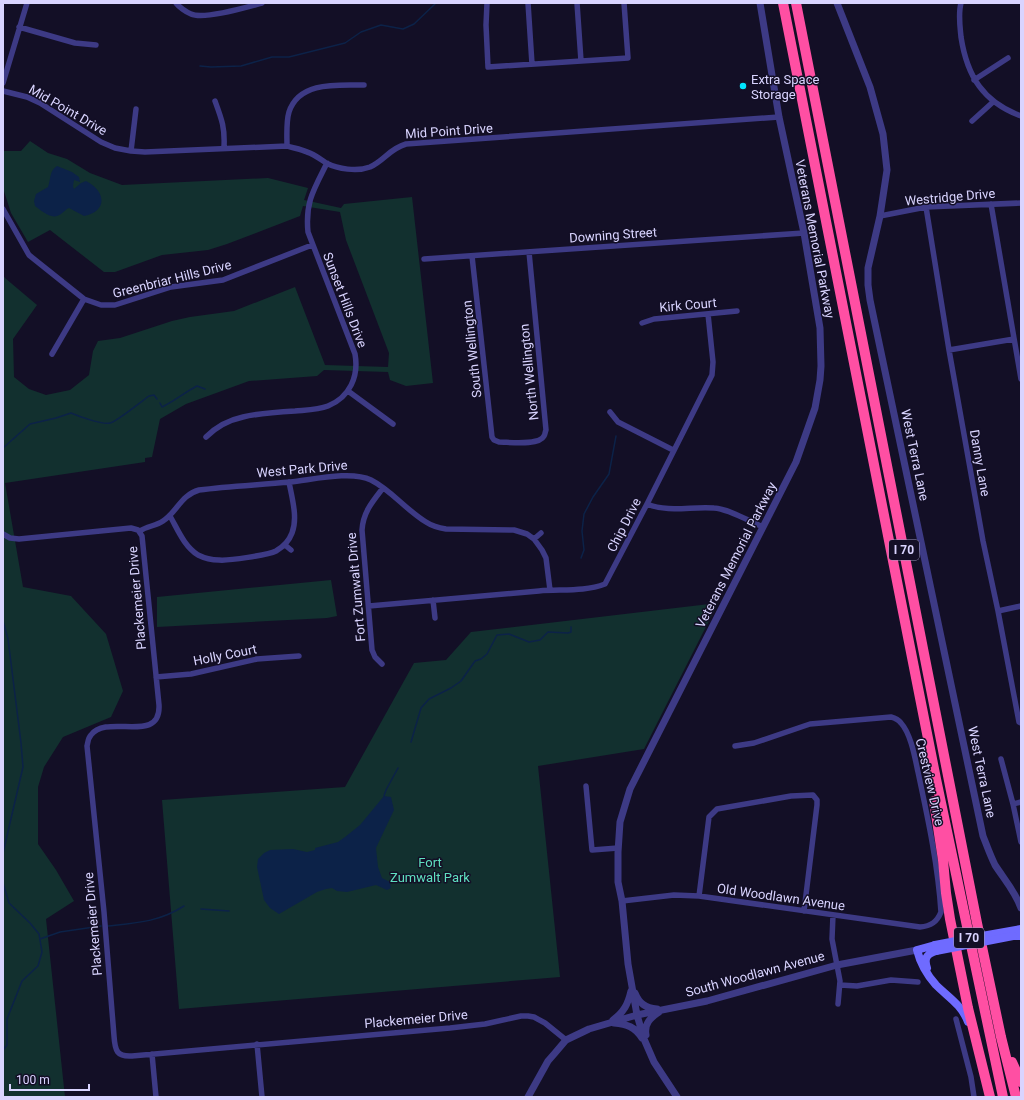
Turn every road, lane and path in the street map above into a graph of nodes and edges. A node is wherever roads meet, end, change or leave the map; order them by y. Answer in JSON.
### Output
{"nodes":[{"id":1,"x":27,"y":3,"type":"edge"},
{"id":2,"x":176,"y":3,"type":"edge"},
{"id":3,"x":262,"y":3,"type":"edge"},
{"id":4,"x":487,"y":3,"type":"edge"},
{"id":5,"x":528,"y":3,"type":"edge"},
{"id":6,"x":577,"y":3,"type":"edge"},
{"id":7,"x":624,"y":3,"type":"edge"},
{"id":8,"x":760,"y":3,"type":"edge"},
{"id":9,"x":783,"y":3,"type":"edge"},
{"id":10,"x":796,"y":3,"type":"edge"},
{"id":11,"x":837,"y":3,"type":"edge"},
{"id":12,"x":961,"y":3,"type":"edge"},
{"id":13,"x":19,"y":27,"type":"junction"},
{"id":14,"x":96,"y":45,"type":"dead end"},
{"id":15,"x":1008,"y":58,"type":"dead end"},
{"id":16,"x":581,"y":61,"type":"junction"},
{"id":17,"x":532,"y":64,"type":"junction"},
{"id":18,"x":974,"y":80,"type":"junction"},
{"id":19,"x":3,"y":83,"type":"edge"},
{"id":20,"x":364,"y":85,"type":"dead end"},
{"id":21,"x":3,"y":91,"type":"edge"},
{"id":22,"x":215,"y":101,"type":"dead end"},
{"id":23,"x":993,"y":102,"type":"junction"},
{"id":24,"x":136,"y":109,"type":"dead end"},
{"id":25,"x":1021,"y":116,"type":"edge"},
{"id":26,"x":780,"y":117,"type":"junction"},
{"id":27,"x":972,"y":121,"type":"dead end"},
{"id":28,"x":287,"y":146,"type":"junction"},
{"id":29,"x":224,"y":148,"type":"junction"},
{"id":30,"x":131,"y":151,"type":"junction"},
{"id":31,"x":327,"y":163,"type":"junction"},
{"id":32,"x":1021,"y":202,"type":"edge"},
{"id":33,"x":991,"y":204,"type":"junction"},
{"id":34,"x":926,"y":207,"type":"junction"},
{"id":35,"x":3,"y":209,"type":"edge"},
{"id":36,"x":880,"y":216,"type":"junction"},
{"id":37,"x":804,"y":233,"type":"junction"},
{"id":38,"x":312,"y":245,"type":"junction"},
{"id":39,"x":529,"y":252,"type":"junction"},
{"id":40,"x":472,"y":256,"type":"junction"},
{"id":41,"x":424,"y":259,"type":"dead end"},
{"id":42,"x":84,"y":299,"type":"junction"},
{"id":43,"x":737,"y":311,"type":"dead end"},
{"id":44,"x":708,"y":314,"type":"junction"},
{"id":45,"x":642,"y":324,"type":"dead end"},
{"id":46,"x":1014,"y":339,"type":"junction"},
{"id":47,"x":949,"y":350,"type":"junction"},
{"id":48,"x":52,"y":354,"type":"dead end"},
{"id":49,"x":1021,"y":379,"type":"edge"},
{"id":50,"x":348,"y":391,"type":"junction"},
{"id":51,"x":610,"y":412,"type":"dead end"},
{"id":52,"x":393,"y":424,"type":"dead end"},
{"id":53,"x":206,"y":437,"type":"dead end"},
{"id":54,"x":494,"y":440,"type":"joint"},
{"id":55,"x":673,"y":450,"type":"junction"},
{"id":56,"x":289,"y":482,"type":"junction"},
{"id":57,"x":384,"y":488,"type":"junction"},
{"id":58,"x":647,"y":504,"type":"junction"},
{"id":59,"x":170,"y":516,"type":"junction"},
{"id":60,"x":763,"y":527,"type":"junction"},
{"id":61,"x":140,"y":531,"type":"junction"},
{"id":62,"x":541,"y":532,"type":"dead end"},
{"id":63,"x":3,"y":534,"type":"edge"},
{"id":64,"x":534,"y":539,"type":"junction"},
{"id":65,"x":285,"y":545,"type":"junction"},
{"id":66,"x":291,"y":550,"type":"dead end"},
{"id":67,"x":550,"y":590,"type":"junction"},
{"id":68,"x":433,"y":600,"type":"junction"},
{"id":69,"x":369,"y":606,"type":"junction"},
{"id":70,"x":1021,"y":606,"type":"edge"},
{"id":71,"x":998,"y":611,"type":"junction"},
{"id":72,"x":435,"y":618,"type":"dead end"},
{"id":73,"x":299,"y":656,"type":"dead end"},
{"id":74,"x":382,"y":664,"type":"dead end"},
{"id":75,"x":156,"y":677,"type":"junction"},
{"id":76,"x":1020,"y":722,"type":"edge"},
{"id":77,"x":735,"y":746,"type":"dead end"},
{"id":78,"x":1001,"y":759,"type":"dead end"},
{"id":79,"x":936,"y":779,"type":"junction"},
{"id":80,"x":586,"y":786,"type":"dead end"},
{"id":81,"x":1021,"y":802,"type":"edge"},
{"id":82,"x":1013,"y":804,"type":"junction"},
{"id":83,"x":1021,"y":842,"type":"edge"},
{"id":84,"x":618,"y":848,"type":"junction"},
{"id":85,"x":699,"y":896,"type":"junction"},
{"id":86,"x":622,"y":901,"type":"junction"},
{"id":87,"x":1021,"y":908,"type":"edge"},
{"id":88,"x":804,"y":911,"type":"junction"},
{"id":89,"x":833,"y":916,"type":"junction"},
{"id":90,"x":936,"y":921,"type":"joint"},
{"id":91,"x":1021,"y":929,"type":"edge"},
{"id":92,"x":1015,"y":934,"type":"edge"},
{"id":93,"x":935,"y":948,"type":"junction"},
{"id":94,"x":917,"y":950,"type":"junction"},
{"id":95,"x":837,"y":965,"type":"junction"},
{"id":96,"x":930,"y":979,"type":"junction"},
{"id":97,"x":918,"y":982,"type":"dead end"},
{"id":98,"x":840,"y":984,"type":"junction"},
{"id":99,"x":632,"y":986,"type":"junction"},
{"id":100,"x":838,"y":1004,"type":"dead end"},
{"id":101,"x":663,"y":1010,"type":"junction"},
{"id":102,"x":636,"y":1015,"type":"junction"},
{"id":103,"x":956,"y":1019,"type":"dead end"},
{"id":104,"x":610,"y":1023,"type":"junction"},
{"id":105,"x":1001,"y":1037,"type":"junction"},
{"id":106,"x":566,"y":1040,"type":"junction"},
{"id":107,"x":257,"y":1044,"type":"junction"},
{"id":108,"x":648,"y":1048,"type":"junction"},
{"id":109,"x":152,"y":1054,"type":"junction"},
{"id":110,"x":1021,"y":1082,"type":"edge"},
{"id":111,"x":156,"y":1097,"type":"edge"},
{"id":112,"x":262,"y":1097,"type":"edge"},
{"id":113,"x":528,"y":1097,"type":"edge"},
{"id":114,"x":677,"y":1097,"type":"edge"},
{"id":115,"x":974,"y":1097,"type":"edge"},
{"id":116,"x":986,"y":1097,"type":"edge"},
{"id":117,"x":990,"y":1097,"type":"edge"},
{"id":118,"x":1003,"y":1097,"type":"edge"},
{"id":119,"x":1016,"y":1097,"type":"edge"}],
"edges":[{"from":1,"to":13,"type":"street"},
{"from":2,"to":3,"type":"street"},
{"from":4,"to":17,"type":"street"},
{"from":5,"to":17,"type":"street"},
{"from":6,"to":16,"type":"street"},
{"from":7,"to":16,"type":"street"},
{"from":8,"to":26,"type":"street","name":"Veterans Memorial Parkway"},
{"from":9,"to":79,"type":"highway","number":"I 70"},
{"from":10,"to":105,"type":"highway","number":"I 70"},
{"from":11,"to":36,"type":"street","name":"West Terra Lane"},
{"from":12,"to":18,"type":"street"},
{"from":13,"to":14,"type":"street"},
{"from":13,"to":19,"type":"street"},
{"from":15,"to":18,"type":"street"},
{"from":16,"to":17,"type":"street"},
{"from":18,"to":23,"type":"street"},
{"from":20,"to":28,"type":"street"},
{"from":21,"to":30,"type":"street","name":"Mid Point Drive"},
{"from":22,"to":29,"type":"street"},
{"from":23,"to":25,"type":"street"},
{"from":23,"to":27,"type":"street"},
{"from":24,"to":30,"type":"street"},
{"from":26,"to":31,"type":"street","name":"Mid Point Drive"},
{"from":26,"to":37,"type":"street","name":"Veterans Memorial Parkway"},
{"from":28,"to":29,"type":"street","name":"Mid Point Drive"},
{"from":28,"to":31,"type":"street","name":"Mid Point Drive"},
{"from":29,"to":30,"type":"street","name":"Mid Point Drive"},
{"from":31,"to":38,"type":"street","name":"Sunset Hills Drive"},
{"from":32,"to":33,"type":"street","name":"Westridge Drive"},
{"from":33,"to":34,"type":"street","name":"Westridge Drive"},
{"from":33,"to":46,"type":"street"},
{"from":34,"to":36,"type":"street","name":"Westridge Drive"},
{"from":34,"to":47,"type":"street","name":"Danny Lane"},
{"from":35,"to":42,"type":"street","name":"Greenbriar Hills Drive"},
{"from":36,"to":87,"type":"street","name":"West Terra Lane"},
{"from":37,"to":39,"type":"street","name":"Downing Street"},
{"from":37,"to":60,"type":"street","name":"Veterans Memorial Parkway"},
{"from":38,"to":42,"type":"street","name":"Greenbriar Hills Drive"},
{"from":38,"to":50,"type":"street","name":"Sunset Hills Drive"},
{"from":39,"to":40,"type":"street","name":"Downing Street"},
{"from":39,"to":54,"type":"street","name":"North Wellington"},
{"from":40,"to":41,"type":"street","name":"Downing Street"},
{"from":40,"to":54,"type":"street","name":"South Wellington"},
{"from":42,"to":48,"type":"street"},
{"from":43,"to":44,"type":"street","name":"Kirk Court"},
{"from":44,"to":45,"type":"street","name":"Kirk Court"},
{"from":44,"to":55,"type":"street","name":"Chip Drive"},
{"from":46,"to":47,"type":"street"},
{"from":46,"to":49,"type":"street"},
{"from":47,"to":71,"type":"street","name":"Danny Lane"},
{"from":50,"to":52,"type":"street"},
{"from":50,"to":53,"type":"street"},
{"from":51,"to":55,"type":"street"},
{"from":55,"to":58,"type":"street","name":"Chip Drive"},
{"from":56,"to":57,"type":"street","name":"West Park Drive"},
{"from":56,"to":59,"type":"street","name":"West Park Drive"},
{"from":56,"to":65,"type":"street"},
{"from":57,"to":64,"type":"street","name":"West Park Drive"},
{"from":57,"to":69,"type":"street","name":"Fort Zumwalt Drive"},
{"from":58,"to":60,"type":"street"},
{"from":58,"to":67,"type":"street","name":"Chip Drive"},
{"from":59,"to":61,"type":"street","name":"West Park Drive"},
{"from":59,"to":65,"type":"street"},
{"from":60,"to":84,"type":"street","name":"Veterans Memorial Parkway"},
{"from":61,"to":63,"type":"street","name":"Plackemeier Drive"},
{"from":61,"to":75,"type":"street","name":"Plackemeier Drive"},
{"from":62,"to":64,"type":"street"},
{"from":64,"to":67,"type":"street"},
{"from":65,"to":66,"type":"street"},
{"from":67,"to":68,"type":"street","name":"Chip Drive"},
{"from":68,"to":69,"type":"street","name":"Chip Drive"},
{"from":68,"to":72,"type":"street"},
{"from":69,"to":74,"type":"street","name":"Fort Zumwalt Drive"},
{"from":70,"to":71,"type":"street"},
{"from":71,"to":76,"type":"street","name":"Danny Lane"},
{"from":73,"to":75,"type":"street","name":"Holly Court"},
{"from":75,"to":109,"type":"street","name":"Plackemeier Drive"},
{"from":77,"to":90,"type":"street","name":"Crestview Drive"},
{"from":78,"to":82,"type":"street"},
{"from":79,"to":117,"type":"highway"},
{"from":79,"to":118,"type":"highway","number":"I 70"},
{"from":80,"to":84,"type":"street"},
{"from":81,"to":82,"type":"street"},
{"from":82,"to":83,"type":"street"},
{"from":84,"to":86,"type":"street","name":"Veterans Memorial Parkway"},
{"from":85,"to":86,"type":"street","name":"Old Woodlawn Avenue"},
{"from":85,"to":88,"type":"street","name":"Old Woodlawn Avenue"},
{"from":85,"to":88,"type":"street"},
{"from":86,"to":99,"type":"street","name":"Veterans Memorial Parkway"},
{"from":88,"to":89,"type":"street","name":"Old Woodlawn Avenue"},
{"from":89,"to":90,"type":"street","name":"Old Woodlawn Avenue"},
{"from":89,"to":95,"type":"street"},
{"from":91,"to":92,"type":"main road","name":"South Woodlawn Avenue"},
{"from":92,"to":93,"type":"main road","name":"South Woodlawn Avenue","bridge":true},
{"from":93,"to":94,"type":"main road","name":"South Woodlawn Avenue"},
{"from":93,"to":96,"type":"main road"},
{"from":94,"to":95,"type":"street","name":"South Woodlawn Avenue"},
{"from":94,"to":96,"type":"main road"},
{"from":95,"to":98,"type":"street"},
{"from":95,"to":101,"type":"street","name":"South Woodlawn Avenue"},
{"from":96,"to":116,"type":"main road"},
{"from":97,"to":98,"type":"street"},
{"from":98,"to":100,"type":"street"},
{"from":99,"to":101,"type":"street"},
{"from":99,"to":102,"type":"street","name":"Veterans Memorial Parkway"},
{"from":99,"to":104,"type":"street"},
{"from":101,"to":102,"type":"street","name":"South Woodlawn Avenue"},
{"from":101,"to":108,"type":"street"},
{"from":102,"to":104,"type":"street","name":"South Woodlawn Avenue"},
{"from":102,"to":108,"type":"street","name":"Veterans Memorial Parkway"},
{"from":103,"to":115,"type":"street"},
{"from":104,"to":106,"type":"street","name":"South Woodlawn Avenue"},
{"from":104,"to":108,"type":"street"},
{"from":105,"to":110,"type":"highway"},
{"from":105,"to":119,"type":"highway","number":"I 70"},
{"from":106,"to":107,"type":"street","name":"Plackemeier Drive"},
{"from":106,"to":113,"type":"street","name":"South Woodlawn Avenue"},
{"from":107,"to":109,"type":"street","name":"Plackemeier Drive"},
{"from":107,"to":112,"type":"street"},
{"from":108,"to":114,"type":"street","name":"Veterans Memorial Parkway"},
{"from":109,"to":111,"type":"street"}]}
